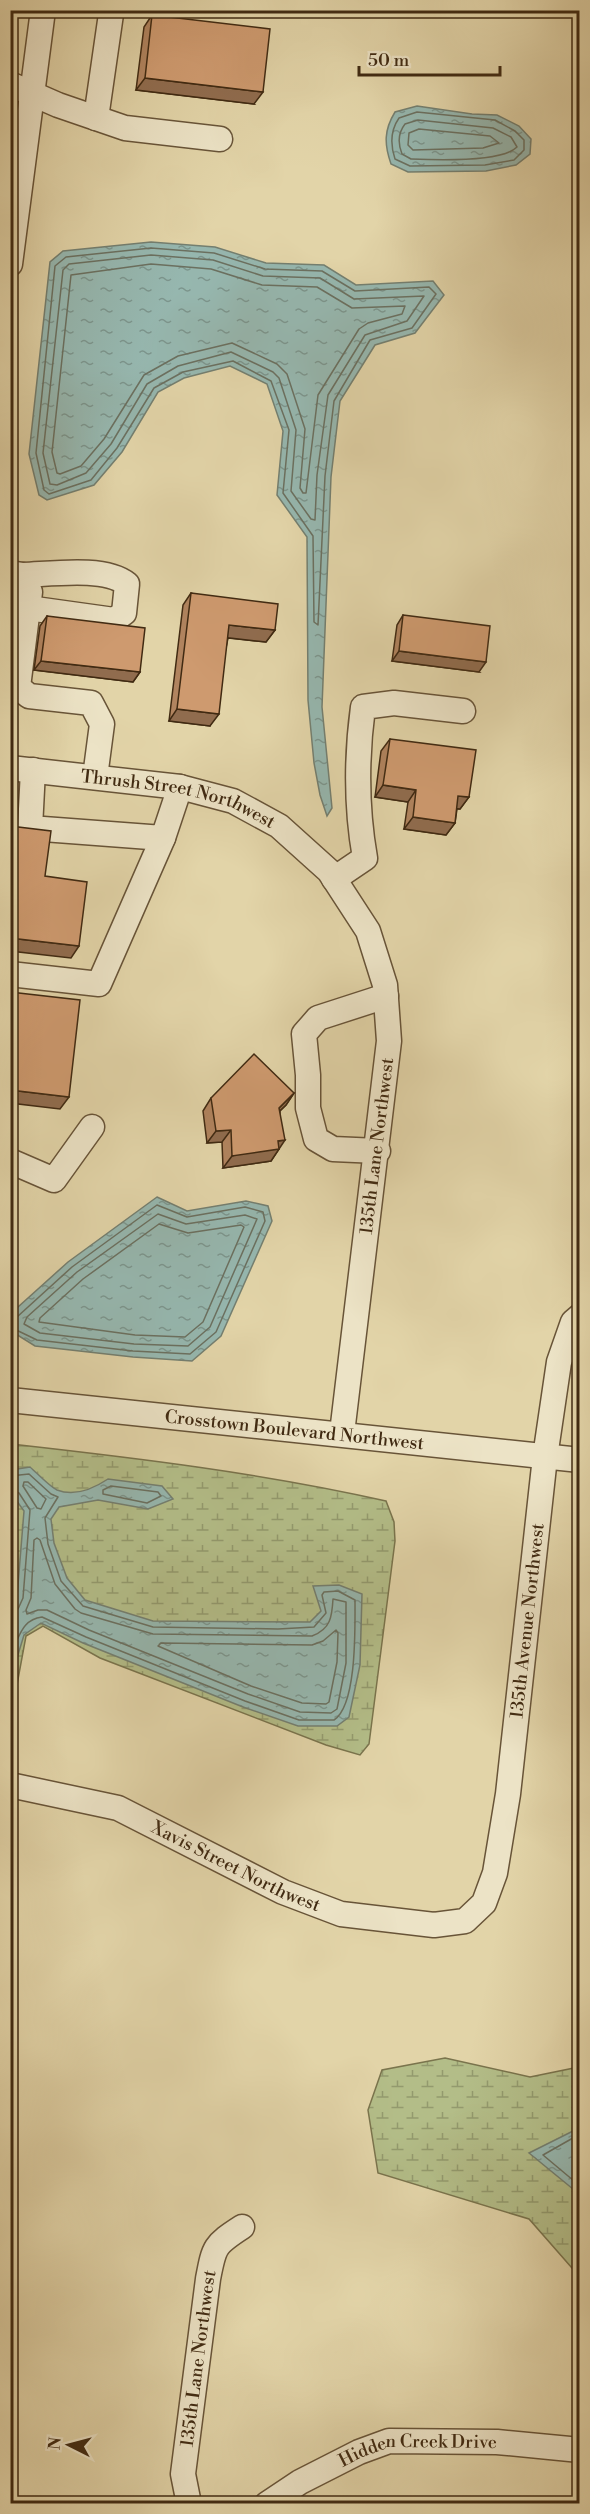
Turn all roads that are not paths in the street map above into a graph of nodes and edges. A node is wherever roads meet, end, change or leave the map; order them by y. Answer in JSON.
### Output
{"nodes":[{"id":1,"x":43,"y":10,"type":"edge"},
{"id":2,"x":111,"y":14,"type":"dead end"},
{"id":3,"x":10,"y":84,"type":"edge"},
{"id":4,"x":21,"y":98,"type":"edge"},
{"id":5,"x":96,"y":118,"type":"junction"},
{"id":6,"x":220,"y":139,"type":"dead end"},
{"id":7,"x":10,"y":264,"type":"edge"},
{"id":8,"x":17,"y":574,"type":"edge"},
{"id":9,"x":28,"y":608,"type":"junction"},
{"id":10,"x":463,"y":711,"type":"dead end"},
{"id":11,"x":22,"y":769,"type":"edge"},
{"id":12,"x":95,"y":777,"type":"junction"},
{"id":13,"x":180,"y":787,"type":"junction"},
{"id":14,"x":163,"y":838,"type":"junction"},
{"id":15,"x":332,"y":875,"type":"junction"},
{"id":16,"x":10,"y":974,"type":"edge"},
{"id":17,"x":386,"y":996,"type":"junction"},
{"id":18,"x":92,"y":1127,"type":"dead end"},
{"id":19,"x":378,"y":1151,"type":"junction"},
{"id":20,"x":10,"y":1161,"type":"edge"},
{"id":21,"x":579,"y":1316,"type":"edge"},
{"id":22,"x":10,"y":1400,"type":"edge"},
{"id":23,"x":342,"y":1434,"type":"junction"},
{"id":24,"x":545,"y":1456,"type":"junction"},
{"id":25,"x":579,"y":1460,"type":"edge"},
{"id":26,"x":10,"y":1785,"type":"edge"},
{"id":27,"x":465,"y":1921,"type":"joint"},
{"id":28,"x":242,"y":2227,"type":"dead end"},
{"id":29,"x":579,"y":2450,"type":"edge"},
{"id":30,"x":189,"y":2504,"type":"edge"},
{"id":31,"x":267,"y":2504,"type":"edge"}],
"edges":[{"from":1,"to":4,"type":"street"},
{"from":2,"to":5,"type":"street"},
{"from":3,"to":4,"type":"street"},
{"from":4,"to":5,"type":"street"},
{"from":4,"to":7,"type":"street"},
{"from":5,"to":6,"type":"street"},
{"from":8,"to":9,"type":"street"},
{"from":8,"to":9,"type":"street"},
{"from":9,"to":12,"type":"street"},
{"from":10,"to":15,"type":"street"},
{"from":11,"to":12,"type":"street","name":"Thrush Street Northwest"},
{"from":11,"to":14,"type":"street"},
{"from":12,"to":13,"type":"street","name":"Thrush Street Northwest"},
{"from":13,"to":14,"type":"street"},
{"from":13,"to":15,"type":"street","name":"Thrush Street Northwest"},
{"from":14,"to":16,"type":"street"},
{"from":15,"to":17,"type":"street","name":"135th Lane Northwest"},
{"from":17,"to":19,"type":"street","name":"135th Lane Northwest"},
{"from":17,"to":19,"type":"street"},
{"from":18,"to":20,"type":"street"},
{"from":19,"to":23,"type":"street","name":"135th Lane Northwest"},
{"from":21,"to":24,"type":"street","name":"135th Avenue Northwest"},
{"from":22,"to":23,"type":"street","name":"Crosstown Boulevard Northwest"},
{"from":23,"to":24,"type":"street","name":"Crosstown Boulevard Northwest"},
{"from":24,"to":25,"type":"street","name":"Crosstown Boulevard Northwest"},
{"from":24,"to":27,"type":"street","name":"135th Avenue Northwest"},
{"from":26,"to":27,"type":"street","name":"Xavis Street Northwest"},
{"from":28,"to":30,"type":"street","name":"135th Lane Northwest"},
{"from":29,"to":31,"type":"street","name":"Hidden Creek Drive"}]}
